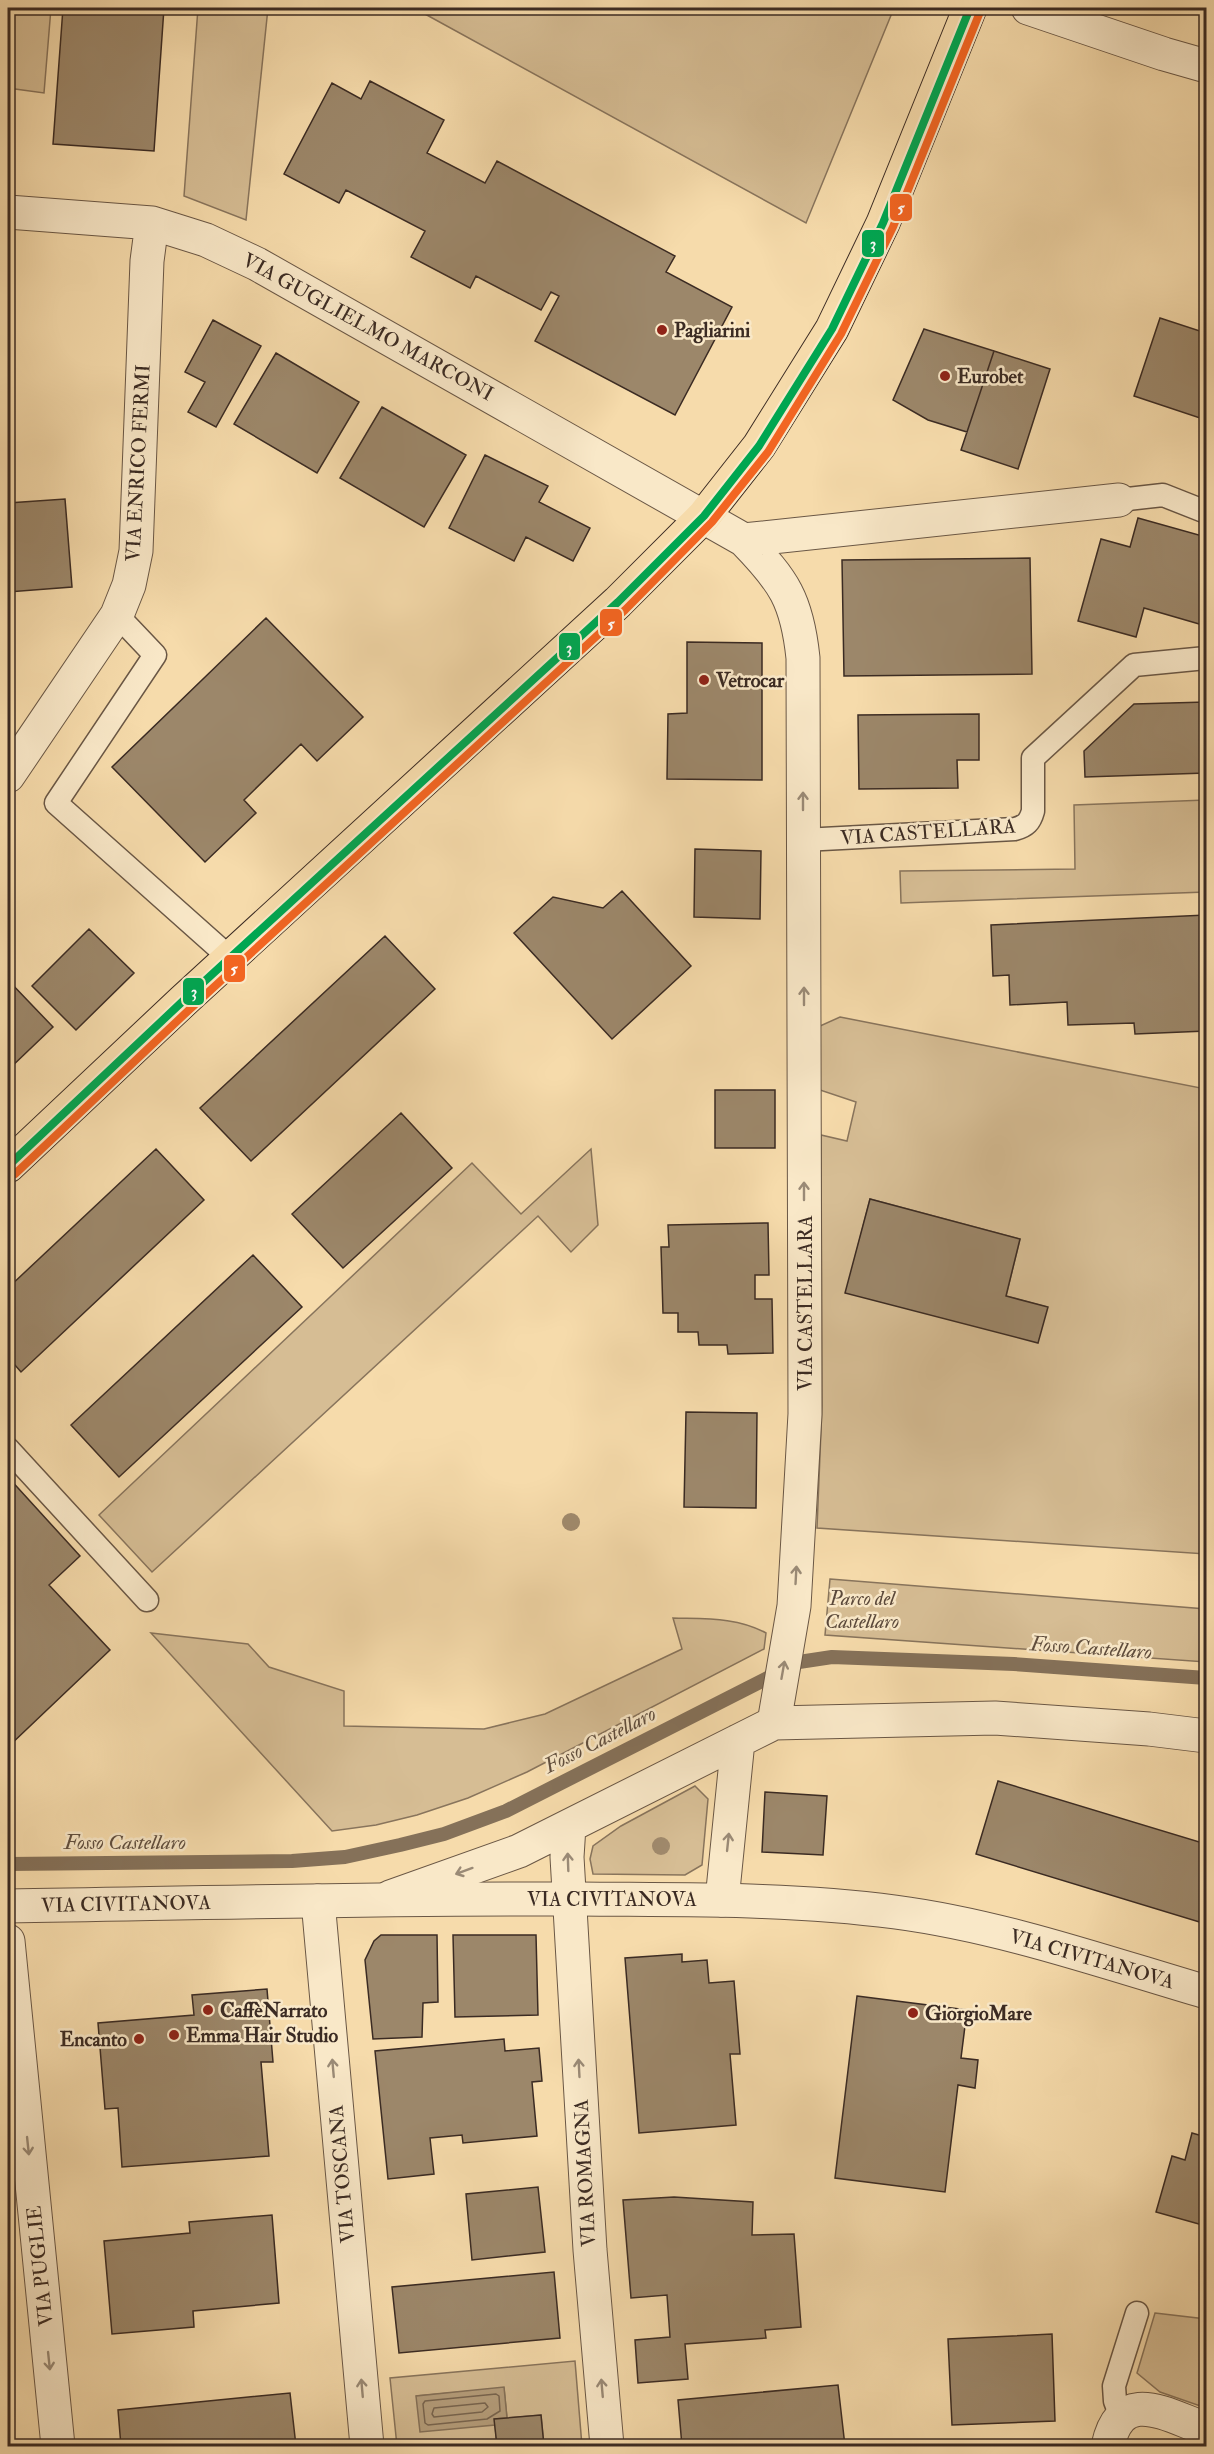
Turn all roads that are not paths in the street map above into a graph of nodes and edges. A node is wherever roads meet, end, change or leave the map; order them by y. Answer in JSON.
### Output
{"nodes":[{"id":1,"x":970,"y":8,"type":"edge"},
{"id":2,"x":1028,"y":8,"type":"edge"},
{"id":3,"x":1206,"y":66,"type":"edge"},
{"id":4,"x":8,"y":212,"type":"edge"},
{"id":5,"x":152,"y":223,"type":"junction"},
{"id":6,"x":1119,"y":500,"type":"joint"},
{"id":7,"x":1206,"y":512,"type":"edge"},
{"id":8,"x":704,"y":516,"type":"junction"},
{"id":9,"x":744,"y":540,"type":"junction"},
{"id":10,"x":117,"y":615,"type":"junction"},
{"id":11,"x":1206,"y":658,"type":"edge"},
{"id":12,"x":8,"y":776,"type":"edge"},
{"id":13,"x":803,"y":840,"type":"junction"},
{"id":14,"x":230,"y":958,"type":"junction"},
{"id":15,"x":12,"y":1153,"type":"edge"},
{"id":16,"x":8,"y":1449,"type":"edge"},
{"id":17,"x":147,"y":1600,"type":"dead end"},
{"id":18,"x":775,"y":1715,"type":"junction"},
{"id":19,"x":1206,"y":1736,"type":"edge"},
{"id":20,"x":738,"y":1741,"type":"junction"},
{"id":21,"x":569,"y":1826,"type":"junction"},
{"id":22,"x":519,"y":1851,"type":"junction"},
{"id":23,"x":507,"y":1899,"type":"junction"},
{"id":24,"x":570,"y":1899,"type":"junction"},
{"id":25,"x":379,"y":1900,"type":"junction"},
{"id":26,"x":722,"y":1900,"type":"junction"},
{"id":27,"x":318,"y":1901,"type":"junction"},
{"id":28,"x":8,"y":1906,"type":"edge"},
{"id":29,"x":8,"y":1941,"type":"edge"},
{"id":30,"x":1206,"y":1992,"type":"edge"},
{"id":31,"x":1137,"y":2313,"type":"dead end"},
{"id":32,"x":1121,"y":2417,"type":"junction"},
{"id":33,"x":1206,"y":2429,"type":"edge"},
{"id":34,"x":58,"y":2446,"type":"edge"},
{"id":35,"x":367,"y":2446,"type":"edge"},
{"id":36,"x":607,"y":2446,"type":"edge"},
{"id":37,"x":1108,"y":2446,"type":"edge"}],
"edges":[{"from":1,"to":8,"type":"main road"},
{"from":2,"to":3,"type":"street"},
{"from":4,"to":5,"type":"street","name":"VIA GUGLIELMO MARCONI"},
{"from":5,"to":8,"type":"street","name":"VIA GUGLIELMO MARCONI"},
{"from":5,"to":10,"type":"street","name":"VIA ENRICO FERMI"},
{"from":6,"to":7,"type":"lane"},
{"from":6,"to":9,"type":"street"},
{"from":8,"to":9,"type":"street","name":"VIA CASTELLARA"},
{"from":8,"to":14,"type":"main road"},
{"from":13,"to":9,"type":"street","name":"VIA CASTELLARA","one_way":true},
{"from":10,"to":12,"type":"street","name":"VIA ENRICO FERMI"},
{"from":10,"to":14,"type":"lane"},
{"from":11,"to":13,"type":"lane","name":"VIA CASTELLARA"},
{"from":18,"to":13,"type":"street","name":"VIA CASTELLARA","one_way":true},
{"from":14,"to":15,"type":"main road"},
{"from":16,"to":17,"type":"lane"},
{"from":18,"to":19,"type":"street"},
{"from":18,"to":20,"type":"street"},
{"from":20,"to":21,"type":"street"},
{"from":26,"to":20,"type":"street","one_way":true},
{"from":21,"to":22,"type":"street"},
{"from":24,"to":21,"type":"street","one_way":true},
{"from":22,"to":23,"type":"street"},
{"from":22,"to":25,"type":"street","one_way":true},
{"from":23,"to":24,"type":"street","name":"VIA CIVITANOVA"},
{"from":23,"to":25,"type":"street","name":"VIA CIVITANOVA"},
{"from":24,"to":26,"type":"street","name":"VIA CIVITANOVA"},
{"from":36,"to":24,"type":"street","name":"VIA ROMAGNA","one_way":true},
{"from":25,"to":27,"type":"street","name":"VIA CIVITANOVA"},
{"from":26,"to":30,"type":"street","name":"VIA CIVITANOVA"},
{"from":27,"to":28,"type":"street","name":"VIA CIVITANOVA"},
{"from":35,"to":27,"type":"street","name":"VIA TOSCANA","one_way":true},
{"from":29,"to":34,"type":"street","name":"VIA PUGLIE","one_way":true},
{"from":31,"to":32,"type":"lane"},
{"from":32,"to":33,"type":"street"},
{"from":32,"to":37,"type":"street"}]}
